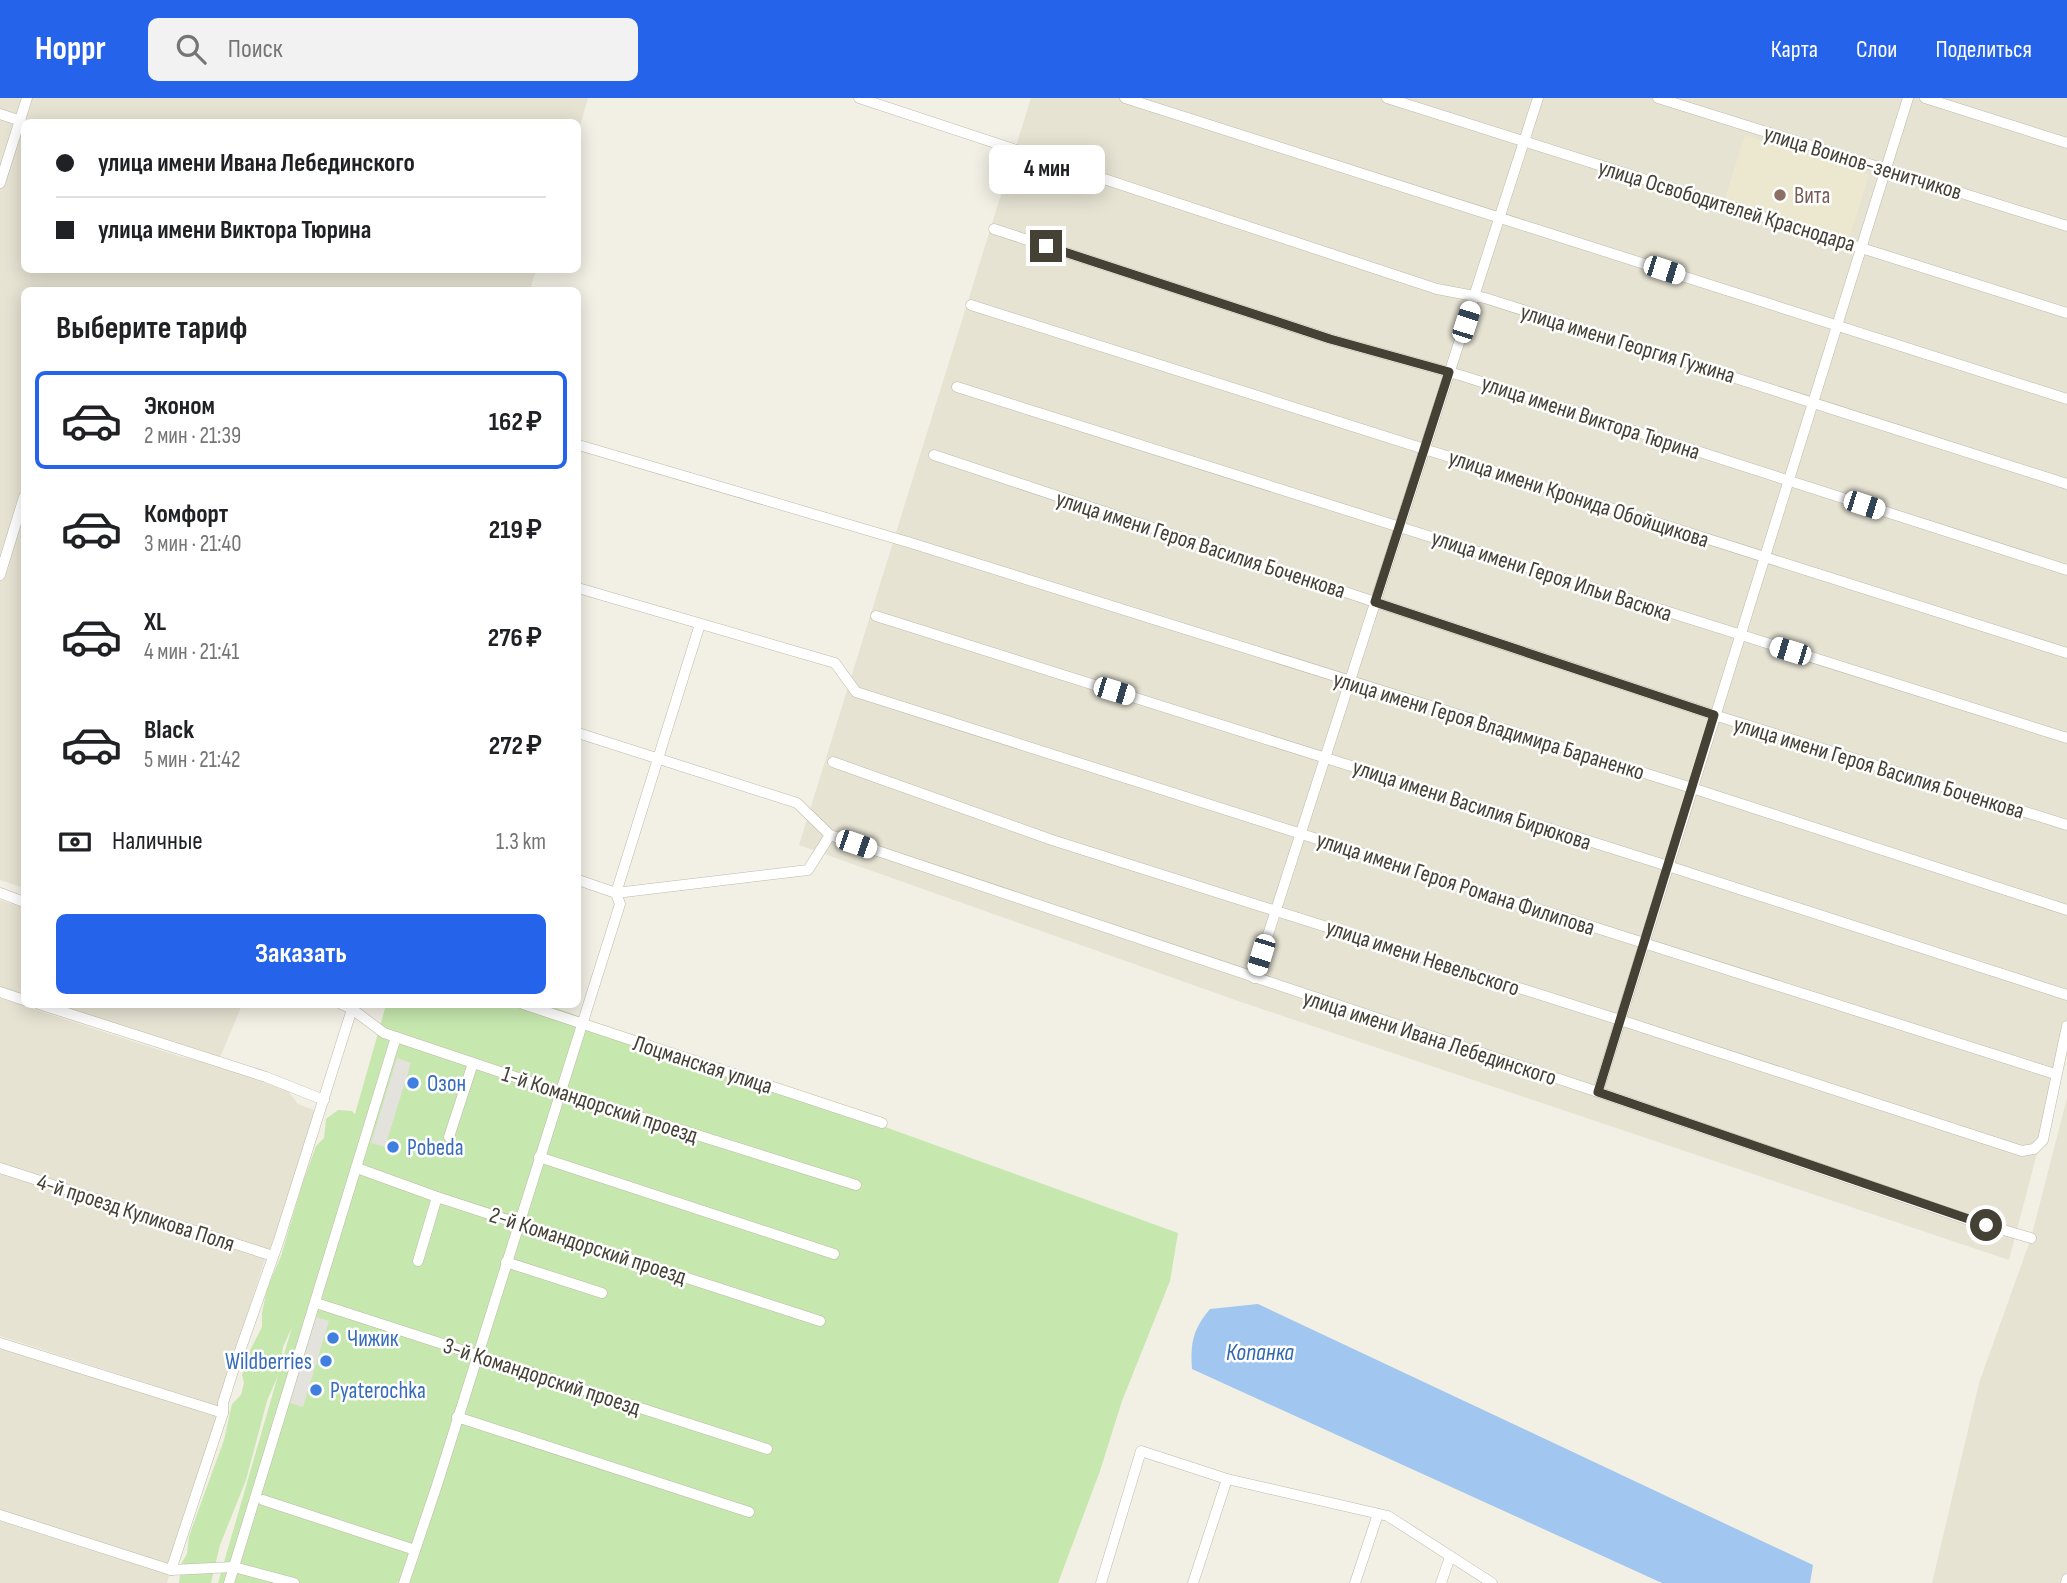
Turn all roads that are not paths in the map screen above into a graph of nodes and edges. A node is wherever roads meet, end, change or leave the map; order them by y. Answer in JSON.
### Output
{"nodes":[{"id":1,"x":27,"y":98,"type":"edge"},
{"id":2,"x":859,"y":98,"type":"edge"},
{"id":3,"x":1125,"y":98,"type":"edge"},
{"id":4,"x":1387,"y":98,"type":"edge"},
{"id":5,"x":1538,"y":98,"type":"edge"},
{"id":6,"x":1658,"y":98,"type":"edge"},
{"id":7,"x":1908,"y":98,"type":"edge"},
{"id":8,"x":1925,"y":98,"type":"edge"},
{"id":9,"x":0,"y":114,"type":"edge"},
{"id":10,"x":20,"y":121,"type":"junction"},
{"id":11,"x":1524,"y":142,"type":"junction"},
{"id":12,"x":2067,"y":143,"type":"edge"},
{"id":13,"x":1886,"y":168,"type":"junction"},
{"id":14,"x":0,"y":183,"type":"edge"},
{"id":15,"x":1499,"y":218,"type":"junction"},
{"id":16,"x":2067,"y":226,"type":"edge"},
{"id":17,"x":994,"y":229,"type":"dead end"},
{"id":18,"x":1862,"y":246,"type":"junction"},
{"id":19,"x":1474,"y":296,"type":"junction"},
{"id":20,"x":971,"y":305,"type":"dead end"},
{"id":21,"x":2067,"y":313,"type":"edge"},
{"id":22,"x":1837,"y":325,"type":"junction"},
{"id":23,"x":1449,"y":372,"type":"junction"},
{"id":24,"x":957,"y":387,"type":"dead end"},
{"id":25,"x":2067,"y":399,"type":"edge"},
{"id":26,"x":1813,"y":401,"type":"junction"},
{"id":27,"x":582,"y":446,"type":"dead end"},
{"id":28,"x":1425,"y":449,"type":"junction"},
{"id":29,"x":934,"y":455,"type":"dead end"},
{"id":30,"x":1788,"y":481,"type":"junction"},
{"id":31,"x":2067,"y":484,"type":"edge"},
{"id":32,"x":21,"y":507,"type":"edge"},
{"id":33,"x":1399,"y":527,"type":"junction"},
{"id":34,"x":1764,"y":556,"type":"junction"},
{"id":35,"x":2067,"y":570,"type":"edge"},
{"id":36,"x":0,"y":575,"type":"edge"},
{"id":37,"x":581,"y":589,"type":"edge"},
{"id":38,"x":1375,"y":602,"type":"junction"},
{"id":39,"x":876,"y":616,"type":"dead end"},
{"id":40,"x":700,"y":624,"type":"junction"},
{"id":41,"x":1740,"y":635,"type":"junction"},
{"id":42,"x":2067,"y":653,"type":"edge"},
{"id":43,"x":1350,"y":681,"type":"junction"},
{"id":44,"x":1714,"y":715,"type":"junction"},
{"id":45,"x":581,"y":734,"type":"edge"},
{"id":46,"x":2067,"y":738,"type":"edge"},
{"id":47,"x":1325,"y":758,"type":"junction"},
{"id":48,"x":659,"y":759,"type":"junction"},
{"id":49,"x":833,"y":762,"type":"dead end"},
{"id":50,"x":1692,"y":788,"type":"junction"},
{"id":51,"x":2067,"y":825,"type":"edge"},
{"id":52,"x":1301,"y":833,"type":"junction"},
{"id":53,"x":830,"y":835,"type":"junction"},
{"id":54,"x":1668,"y":866,"type":"junction"},
{"id":55,"x":581,"y":881,"type":"edge"},
{"id":56,"x":617,"y":892,"type":"junction"},
{"id":57,"x":0,"y":893,"type":"edge"},
{"id":58,"x":21,"y":901,"type":"edge"},
{"id":59,"x":1275,"y":910,"type":"junction"},
{"id":60,"x":2067,"y":910,"type":"edge"},
{"id":61,"x":1644,"y":943,"type":"junction"},
{"id":62,"x":1254,"y":978,"type":"junction"},
{"id":63,"x":0,"y":992,"type":"edge"},
{"id":64,"x":2067,"y":995,"type":"edge"},
{"id":65,"x":21,"y":999,"type":"edge"},
{"id":66,"x":51,"y":1008,"type":"edge"},
{"id":67,"x":535,"y":1008,"type":"edge"},
{"id":68,"x":352,"y":1009,"type":"joint"},
{"id":69,"x":1620,"y":1020,"type":"junction"},
{"id":70,"x":582,"y":1024,"type":"junction"},
{"id":71,"x":2067,"y":1026,"type":"edge"},
{"id":72,"x":396,"y":1037,"type":"junction"},
{"id":73,"x":473,"y":1063,"type":"junction"},
{"id":74,"x":2055,"y":1074,"type":"junction"},
{"id":75,"x":560,"y":1092,"type":"junction"},
{"id":76,"x":1598,"y":1092,"type":"junction"},
{"id":77,"x":324,"y":1100,"type":"junction"},
{"id":78,"x":882,"y":1123,"type":"dead end"},
{"id":79,"x":449,"y":1137,"type":"dead end"},
{"id":80,"x":539,"y":1157,"type":"junction"},
{"id":81,"x":0,"y":1168,"type":"edge"},
{"id":82,"x":357,"y":1168,"type":"junction"},
{"id":83,"x":856,"y":1185,"type":"dead end"},
{"id":84,"x":437,"y":1197,"type":"junction"},
{"id":85,"x":519,"y":1222,"type":"junction"},
{"id":86,"x":2031,"y":1238,"type":"dead end"},
{"id":87,"x":834,"y":1254,"type":"dead end"},
{"id":88,"x":273,"y":1256,"type":"junction"},
{"id":89,"x":418,"y":1261,"type":"dead end"},
{"id":90,"x":506,"y":1262,"type":"junction"},
{"id":91,"x":602,"y":1293,"type":"dead end"},
{"id":92,"x":316,"y":1303,"type":"junction"},
{"id":93,"x":820,"y":1321,"type":"dead end"},
{"id":94,"x":0,"y":1343,"type":"edge"},
{"id":95,"x":478,"y":1354,"type":"junction"},
{"id":96,"x":223,"y":1413,"type":"junction"},
{"id":97,"x":457,"y":1417,"type":"junction"},
{"id":98,"x":767,"y":1449,"type":"dead end"},
{"id":99,"x":1227,"y":1479,"type":"junction"},
{"id":100,"x":262,"y":1500,"type":"dead end"},
{"id":101,"x":749,"y":1512,"type":"dead end"},
{"id":102,"x":1378,"y":1514,"type":"junction"},
{"id":103,"x":0,"y":1515,"type":"edge"},
{"id":104,"x":415,"y":1550,"type":"junction"},
{"id":105,"x":1450,"y":1557,"type":"junction"},
{"id":106,"x":234,"y":1567,"type":"junction"},
{"id":107,"x":171,"y":1570,"type":"junction"},
{"id":108,"x":229,"y":1583,"type":"edge"},
{"id":109,"x":294,"y":1583,"type":"edge"},
{"id":110,"x":404,"y":1583,"type":"edge"},
{"id":111,"x":1101,"y":1583,"type":"edge"},
{"id":112,"x":1193,"y":1583,"type":"edge"},
{"id":113,"x":1355,"y":1583,"type":"edge"},
{"id":114,"x":1441,"y":1583,"type":"edge"},
{"id":115,"x":1492,"y":1583,"type":"edge"}],
"edges":[{"from":1,"to":10,"type":"street"},
{"from":2,"to":19,"type":"street","name":"улица имени Георгия Гужина"},
{"from":3,"to":15,"type":"street"},
{"from":4,"to":11,"type":"street","name":"улица Освободителей Краснодара"},
{"from":5,"to":11,"type":"street"},
{"from":6,"to":13,"type":"street","name":"улица Воинов-зенитчиков"},
{"from":7,"to":13,"type":"street"},
{"from":8,"to":12,"type":"street"},
{"from":9,"to":10,"type":"street"},
{"from":10,"to":14,"type":"street"},
{"from":11,"to":15,"type":"street"},
{"from":11,"to":18,"type":"street","name":"улица Освободителей Краснодара"},
{"from":13,"to":16,"type":"street","name":"улица Воинов-зенитчиков"},
{"from":13,"to":18,"type":"street"},
{"from":15,"to":19,"type":"street"},
{"from":15,"to":22,"type":"street"},
{"from":17,"to":23,"type":"street","name":"улица имени Виктора Тюрина"},
{"from":18,"to":21,"type":"street","name":"улица Освободителей Краснодара"},
{"from":18,"to":22,"type":"street"},
{"from":19,"to":23,"type":"street"},
{"from":19,"to":26,"type":"street","name":"улица имени Георгия Гужина"},
{"from":20,"to":28,"type":"street","name":"улица имени Кронида Обойщикова"},
{"from":22,"to":25,"type":"street"},
{"from":22,"to":26,"type":"street"},
{"from":23,"to":28,"type":"street"},
{"from":23,"to":30,"type":"street","name":"улица имени Виктора Тюрина"},
{"from":24,"to":33,"type":"street","name":"улица имени Героя Ильи Васюка"},
{"from":26,"to":30,"type":"street"},
{"from":26,"to":31,"type":"street","name":"улица имени Георгия Гужина"},
{"from":27,"to":43,"type":"street","name":"улица имени Героя Владимира Бараненко"},
{"from":28,"to":33,"type":"street"},
{"from":28,"to":34,"type":"street","name":"улица имени Кронида Обойщикова"},
{"from":29,"to":38,"type":"street","name":"улица имени Героя Василия Боченкова"},
{"from":30,"to":34,"type":"street"},
{"from":30,"to":35,"type":"street","name":"улица имени Виктора Тюрина"},
{"from":32,"to":36,"type":"street"},
{"from":33,"to":38,"type":"street"},
{"from":33,"to":41,"type":"street","name":"улица имени Героя Ильи Васюка"},
{"from":34,"to":41,"type":"street"},
{"from":34,"to":42,"type":"street","name":"улица имени Кронида Обойщикова"},
{"from":37,"to":40,"type":"street"},
{"from":38,"to":43,"type":"street"},
{"from":38,"to":44,"type":"street","name":"улица имени Героя Василия Боченкова"},
{"from":39,"to":47,"type":"street","name":"улица имени Василия Бирюкова"},
{"from":40,"to":48,"type":"street"},
{"from":40,"to":52,"type":"street","name":"улица имени Героя Романа Филипова"},
{"from":41,"to":44,"type":"street"},
{"from":41,"to":46,"type":"street","name":"улица имени Героя Ильи Васюка"},
{"from":43,"to":47,"type":"street"},
{"from":43,"to":50,"type":"street","name":"улица имени Героя Владимира Бараненко"},
{"from":44,"to":50,"type":"street"},
{"from":44,"to":51,"type":"street","name":"улица имени Героя Василия Боченкова"},
{"from":45,"to":48,"type":"street"},
{"from":47,"to":52,"type":"street"},
{"from":47,"to":54,"type":"street","name":"улица имени Василия Бирюкова"},
{"from":48,"to":53,"type":"street"},
{"from":48,"to":56,"type":"street"},
{"from":49,"to":59,"type":"street","name":"улица имени Невельского"},
{"from":50,"to":54,"type":"street"},
{"from":50,"to":60,"type":"street","name":"улица имени Героя Владимира Бараненко"},
{"from":52,"to":59,"type":"street"},
{"from":52,"to":61,"type":"street","name":"улица имени Героя Романа Филипова"},
{"from":53,"to":56,"type":"street"},
{"from":53,"to":62,"type":"street","name":"улица имени Ивана Лебединского"},
{"from":54,"to":61,"type":"street"},
{"from":54,"to":64,"type":"street","name":"улица имени Василия Бирюкова"},
{"from":55,"to":56,"type":"street"},
{"from":56,"to":70,"type":"street"},
{"from":57,"to":58,"type":"street"},
{"from":59,"to":62,"type":"street"},
{"from":59,"to":69,"type":"street","name":"улица имени Невельского"},
{"from":61,"to":69,"type":"street"},
{"from":61,"to":74,"type":"street","name":"улица имени Героя Романа Филипова"},
{"from":62,"to":76,"type":"street","name":"улица имени Ивана Лебединского"},
{"from":63,"to":65,"type":"street"},
{"from":66,"to":77,"type":"street"},
{"from":67,"to":70,"type":"street","name":"Лоцманская улица"},
{"from":68,"to":72,"type":"street","name":"1-й Командорский проезд"},
{"from":68,"to":77,"type":"street"},
{"from":69,"to":74,"type":"street","name":"улица имени Невельского"},
{"from":69,"to":76,"type":"street"},
{"from":70,"to":75,"type":"street"},
{"from":70,"to":78,"type":"street","name":"Лоцманская улица"},
{"from":71,"to":74,"type":"street"},
{"from":72,"to":73,"type":"street","name":"1-й Командорский проезд"},
{"from":72,"to":82,"type":"street"},
{"from":73,"to":75,"type":"street","name":"1-й Командорский проезд"},
{"from":73,"to":79,"type":"street"},
{"from":75,"to":80,"type":"street"},
{"from":75,"to":83,"type":"street","name":"1-й Командорский проезд"},
{"from":76,"to":86,"type":"street","name":"улица имени Ивана Лебединского"},
{"from":77,"to":88,"type":"street"},
{"from":80,"to":85,"type":"street"},
{"from":80,"to":87,"type":"street"},
{"from":81,"to":88,"type":"street","name":"4-й проезд Куликова Поля"},
{"from":82,"to":84,"type":"street","name":"2-й Командорский проезд"},
{"from":82,"to":92,"type":"street"},
{"from":84,"to":85,"type":"street","name":"2-й Командорский проезд"},
{"from":84,"to":89,"type":"street"},
{"from":85,"to":90,"type":"street"},
{"from":85,"to":93,"type":"street","name":"2-й Командорский проезд"},
{"from":88,"to":96,"type":"street"},
{"from":90,"to":91,"type":"street"},
{"from":90,"to":95,"type":"street"},
{"from":92,"to":95,"type":"street","name":"3-й Командорский проезд"},
{"from":92,"to":106,"type":"street"},
{"from":94,"to":96,"type":"street"},
{"from":95,"to":97,"type":"street"},
{"from":95,"to":98,"type":"street","name":"3-й Командорский проезд"},
{"from":96,"to":107,"type":"street"},
{"from":97,"to":101,"type":"street"},
{"from":97,"to":104,"type":"street"},
{"from":99,"to":102,"type":"street"},
{"from":99,"to":111,"type":"street"},
{"from":99,"to":112,"type":"street"},
{"from":100,"to":104,"type":"street"},
{"from":102,"to":105,"type":"street"},
{"from":102,"to":113,"type":"street"},
{"from":103,"to":107,"type":"street"},
{"from":104,"to":110,"type":"street"},
{"from":105,"to":114,"type":"street"},
{"from":105,"to":115,"type":"street"},
{"from":106,"to":107,"type":"street"},
{"from":106,"to":108,"type":"street"},
{"from":106,"to":109,"type":"street"}]}
